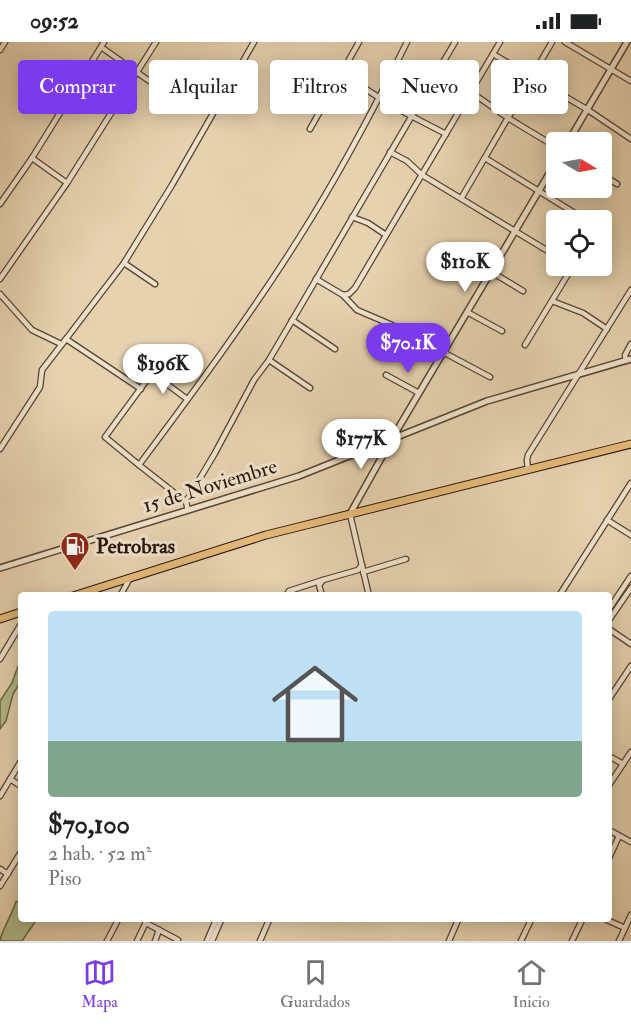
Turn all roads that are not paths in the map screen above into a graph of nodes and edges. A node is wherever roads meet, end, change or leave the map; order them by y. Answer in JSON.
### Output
{"nodes":[{"id":1,"x":5,"y":42,"type":"edge"},
{"id":2,"x":156,"y":42,"type":"edge"},
{"id":3,"x":254,"y":42,"type":"edge"},
{"id":4,"x":358,"y":42,"type":"edge"},
{"id":5,"x":407,"y":42,"type":"edge"},
{"id":6,"x":455,"y":42,"type":"edge"},
{"id":7,"x":500,"y":42,"type":"edge"},
{"id":8,"x":552,"y":42,"type":"edge"},
{"id":9,"x":565,"y":42,"type":"edge"},
{"id":10,"x":627,"y":42,"type":"edge"},
{"id":11,"x":103,"y":44,"type":"edge"},
{"id":12,"x":0,"y":50,"type":"edge"},
{"id":13,"x":493,"y":54,"type":"junction"},
{"id":14,"x":348,"y":60,"type":"edge"},
{"id":15,"x":503,"y":60,"type":"edge"},
{"id":16,"x":541,"y":60,"type":"edge"},
{"id":17,"x":611,"y":69,"type":"junction"},
{"id":18,"x":138,"y":73,"type":"junction"},
{"id":19,"x":479,"y":78,"type":"edge"},
{"id":20,"x":149,"y":81,"type":"edge"},
{"id":21,"x":631,"y":81,"type":"edge"},
{"id":22,"x":368,"y":90,"type":"edge"},
{"id":23,"x":379,"y":97,"type":"junction"},
{"id":24,"x":479,"y":98,"type":"edge"},
{"id":25,"x":568,"y":99,"type":"edge"},
{"id":26,"x":587,"y":110,"type":"junction"},
{"id":27,"x":318,"y":114,"type":"edge"},
{"id":28,"x":458,"y":114,"type":"edge"},
{"id":29,"x":510,"y":114,"type":"edge"},
{"id":30,"x":412,"y":115,"type":"junction"},
{"id":31,"x":508,"y":118,"type":"junction"},
{"id":32,"x":310,"y":129,"type":"dead end"},
{"id":33,"x":574,"y":132,"type":"edge"},
{"id":34,"x":446,"y":134,"type":"junction"},
{"id":35,"x":631,"y":139,"type":"edge"},
{"id":36,"x":546,"y":141,"type":"edge"},
{"id":37,"x":390,"y":152,"type":"junction"},
{"id":38,"x":32,"y":158,"type":"junction"},
{"id":39,"x":485,"y":158,"type":"junction"},
{"id":40,"x":422,"y":175,"type":"junction"},
{"id":41,"x":546,"y":179,"type":"edge"},
{"id":42,"x":612,"y":181,"type":"edge"},
{"id":43,"x":67,"y":183,"type":"junction"},
{"id":44,"x":617,"y":184,"type":"dead end"},
{"id":45,"x":539,"y":191,"type":"junction"},
{"id":46,"x":462,"y":197,"type":"junction"},
{"id":47,"x":0,"y":204,"type":"edge"},
{"id":48,"x":570,"y":210,"type":"edge"},
{"id":49,"x":352,"y":217,"type":"junction"},
{"id":50,"x":516,"y":230,"type":"junction"},
{"id":51,"x":386,"y":235,"type":"junction"},
{"id":52,"x":455,"y":250,"type":"dead end"},
{"id":53,"x":546,"y":250,"type":"edge"},
{"id":54,"x":124,"y":263,"type":"junction"},
{"id":55,"x":491,"y":272,"type":"junction"},
{"id":56,"x":567,"y":276,"type":"edge"},
{"id":57,"x":0,"y":279,"type":"edge"},
{"id":58,"x":316,"y":279,"type":"junction"},
{"id":59,"x":155,"y":284,"type":"dead end"},
{"id":60,"x":523,"y":291,"type":"dead end"},
{"id":61,"x":631,"y":291,"type":"edge"},
{"id":62,"x":344,"y":295,"type":"junction"},
{"id":63,"x":1,"y":297,"type":"edge"},
{"id":64,"x":552,"y":301,"type":"junction"},
{"id":65,"x":467,"y":312,"type":"junction"},
{"id":66,"x":292,"y":320,"type":"junction"},
{"id":67,"x":607,"y":329,"type":"junction"},
{"id":68,"x":502,"y":331,"type":"dead end"},
{"id":69,"x":66,"y":339,"type":"junction"},
{"id":70,"x":61,"y":344,"type":"junction"},
{"id":71,"x":631,"y":344,"type":"edge"},
{"id":72,"x":525,"y":345,"type":"dead end"},
{"id":73,"x":335,"y":349,"type":"dead end"},
{"id":74,"x":444,"y":352,"type":"junction"},
{"id":75,"x":268,"y":360,"type":"junction"},
{"id":76,"x":628,"y":360,"type":"edge"},
{"id":77,"x":386,"y":375,"type":"dead end"},
{"id":78,"x":578,"y":375,"type":"junction"},
{"id":79,"x":490,"y":377,"type":"dead end"},
{"id":80,"x":310,"y":388,"type":"dead end"},
{"id":81,"x":141,"y":389,"type":"junction"},
{"id":82,"x":419,"y":393,"type":"junction"},
{"id":83,"x":188,"y":399,"type":"junction"},
{"id":84,"x":393,"y":437,"type":"junction"},
{"id":85,"x":631,"y":444,"type":"edge"},
{"id":86,"x":0,"y":449,"type":"edge"},
{"id":87,"x":139,"y":465,"type":"junction"},
{"id":88,"x":528,"y":469,"type":"junction"},
{"id":89,"x":631,"y":483,"type":"edge"},
{"id":90,"x":186,"y":502,"type":"junction"},
{"id":91,"x":188,"y":510,"type":"junction"},
{"id":92,"x":350,"y":514,"type":"junction"},
{"id":93,"x":607,"y":520,"type":"junction"},
{"id":94,"x":631,"y":535,"type":"edge"},
{"id":95,"x":406,"y":559,"type":"dead end"},
{"id":96,"x":362,"y":565,"type":"junction"},
{"id":97,"x":0,"y":568,"type":"edge"},
{"id":98,"x":363,"y":572,"type":"junction"},
{"id":99,"x":631,"y":576,"type":"edge"},
{"id":100,"x":130,"y":578,"type":"junction"},
{"id":101,"x":323,"y":580,"type":"junction"},
{"id":102,"x":631,"y":588,"type":"edge"},
{"id":103,"x":86,"y":592,"type":"edge"},
{"id":104,"x":122,"y":592,"type":"edge"},
{"id":105,"x":288,"y":592,"type":"edge"},
{"id":106,"x":321,"y":592,"type":"edge"},
{"id":107,"x":368,"y":592,"type":"edge"},
{"id":108,"x":562,"y":592,"type":"edge"},
{"id":109,"x":612,"y":604,"type":"edge"},
{"id":110,"x":18,"y":613,"type":"edge"},
{"id":111,"x":612,"y":616,"type":"edge"},
{"id":112,"x":0,"y":619,"type":"edge"},
{"id":113,"x":18,"y":629,"type":"edge"},
{"id":114,"x":612,"y":631,"type":"edge"},
{"id":115,"x":631,"y":644,"type":"edge"},
{"id":116,"x":0,"y":659,"type":"edge"},
{"id":117,"x":631,"y":666,"type":"edge"},
{"id":118,"x":612,"y":694,"type":"edge"},
{"id":119,"x":631,"y":752,"type":"edge"},
{"id":120,"x":612,"y":758,"type":"edge"},
{"id":121,"x":623,"y":765,"type":"junction"},
{"id":122,"x":18,"y":766,"type":"edge"},
{"id":123,"x":10,"y":779,"type":"junction"},
{"id":124,"x":612,"y":781,"type":"edge"},
{"id":125,"x":18,"y":784,"type":"edge"},
{"id":126,"x":0,"y":796,"type":"edge"},
{"id":127,"x":612,"y":832,"type":"edge"},
{"id":128,"x":619,"y":836,"type":"junction"},
{"id":129,"x":631,"y":842,"type":"edge"},
{"id":130,"x":612,"y":851,"type":"edge"},
{"id":131,"x":18,"y":857,"type":"edge"},
{"id":132,"x":0,"y":869,"type":"edge"},
{"id":133,"x":8,"y":873,"type":"junction"},
{"id":134,"x":0,"y":886,"type":"edge"},
{"id":135,"x":631,"y":915,"type":"edge"},
{"id":136,"x":612,"y":921,"type":"edge"},
{"id":137,"x":117,"y":922,"type":"edge"},
{"id":138,"x":146,"y":922,"type":"edge"},
{"id":139,"x":147,"y":922,"type":"edge"},
{"id":140,"x":215,"y":922,"type":"edge"},
{"id":141,"x":220,"y":922,"type":"edge"},
{"id":142,"x":268,"y":922,"type":"edge"},
{"id":143,"x":457,"y":922,"type":"edge"},
{"id":144,"x":530,"y":922,"type":"edge"},
{"id":145,"x":581,"y":922,"type":"edge"},
{"id":146,"x":628,"y":926,"type":"edge"},
{"id":147,"x":159,"y":930,"type":"junction"},
{"id":148,"x":178,"y":940,"type":"edge"},
{"id":149,"x":107,"y":941,"type":"edge"},
{"id":150,"x":137,"y":941,"type":"edge"},
{"id":151,"x":155,"y":941,"type":"edge"},
{"id":152,"x":207,"y":941,"type":"edge"},
{"id":153,"x":212,"y":941,"type":"edge"},
{"id":154,"x":260,"y":941,"type":"edge"},
{"id":155,"x":449,"y":941,"type":"edge"},
{"id":156,"x":521,"y":941,"type":"edge"},
{"id":157,"x":572,"y":941,"type":"edge"},
{"id":158,"x":619,"y":941,"type":"edge"}],
"edges":[{"from":1,"to":12,"type":"street"},
{"from":2,"to":18,"type":"street"},
{"from":3,"to":54,"type":"street"},
{"from":4,"to":14,"type":"street"},
{"from":5,"to":23,"type":"street"},
{"from":6,"to":30,"type":"street"},
{"from":7,"to":13,"type":"street"},
{"from":8,"to":16,"type":"street"},
{"from":9,"to":17,"type":"street"},
{"from":10,"to":17,"type":"street"},
{"from":11,"to":18,"type":"street"},
{"from":11,"to":38,"type":"street"},
{"from":13,"to":15,"type":"street"},
{"from":13,"to":19,"type":"street"},
{"from":17,"to":21,"type":"street"},
{"from":17,"to":26,"type":"street"},
{"from":18,"to":20,"type":"street"},
{"from":18,"to":43,"type":"street"},
{"from":22,"to":23,"type":"street"},
{"from":23,"to":30,"type":"street"},
{"from":23,"to":83,"type":"street"},
{"from":24,"to":31,"type":"street"},
{"from":25,"to":26,"type":"street"},
{"from":26,"to":33,"type":"street"},
{"from":26,"to":35,"type":"street"},
{"from":27,"to":32,"type":"street"},
{"from":28,"to":34,"type":"street"},
{"from":29,"to":31,"type":"street"},
{"from":30,"to":34,"type":"street"},
{"from":30,"to":37,"type":"street"},
{"from":31,"to":36,"type":"street"},
{"from":31,"to":39,"type":"street"},
{"from":34,"to":40,"type":"street"},
{"from":37,"to":40,"type":"street"},
{"from":37,"to":49,"type":"street"},
{"from":38,"to":43,"type":"street"},
{"from":38,"to":47,"type":"street"},
{"from":39,"to":45,"type":"street"},
{"from":39,"to":46,"type":"street"},
{"from":40,"to":46,"type":"street"},
{"from":40,"to":51,"type":"street"},
{"from":41,"to":45,"type":"street"},
{"from":42,"to":44,"type":"street"},
{"from":43,"to":57,"type":"street"},
{"from":45,"to":48,"type":"street"},
{"from":45,"to":50,"type":"street"},
{"from":46,"to":50,"type":"street"},
{"from":49,"to":51,"type":"street"},
{"from":49,"to":58,"type":"street"},
{"from":50,"to":53,"type":"street"},
{"from":50,"to":55,"type":"street"},
{"from":51,"to":62,"type":"street"},
{"from":52,"to":55,"type":"street"},
{"from":54,"to":59,"type":"street"},
{"from":54,"to":69,"type":"street"},
{"from":55,"to":60,"type":"street"},
{"from":55,"to":65,"type":"street"},
{"from":56,"to":64,"type":"street"},
{"from":58,"to":62,"type":"street"},
{"from":58,"to":66,"type":"street"},
{"from":61,"to":67,"type":"street"},
{"from":62,"to":74,"type":"street"},
{"from":63,"to":70,"type":"street"},
{"from":64,"to":67,"type":"street"},
{"from":64,"to":72,"type":"street"},
{"from":65,"to":68,"type":"street"},
{"from":65,"to":74,"type":"street"},
{"from":66,"to":73,"type":"street"},
{"from":66,"to":75,"type":"street"},
{"from":67,"to":78,"type":"street"},
{"from":69,"to":70,"type":"street"},
{"from":69,"to":81,"type":"street"},
{"from":70,"to":86,"type":"street"},
{"from":71,"to":76,"type":"street"},
{"from":74,"to":79,"type":"street"},
{"from":74,"to":82,"type":"street"},
{"from":75,"to":80,"type":"street"},
{"from":75,"to":90,"type":"street"},
{"from":76,"to":78,"type":"street","name":"15 de Noviembre"},
{"from":77,"to":82,"type":"street"},
{"from":78,"to":84,"type":"street","name":"15 de Noviembre"},
{"from":78,"to":88,"type":"street"},
{"from":81,"to":83,"type":"street"},
{"from":81,"to":87,"type":"street"},
{"from":82,"to":84,"type":"street"},
{"from":83,"to":87,"type":"street"},
{"from":84,"to":91,"type":"street","name":"15 de Noviembre"},
{"from":84,"to":92,"type":"street"},
{"from":85,"to":88,"type":"main road"},
{"from":87,"to":90,"type":"street"},
{"from":88,"to":92,"type":"main road"},
{"from":89,"to":93,"type":"street"},
{"from":90,"to":91,"type":"street"},
{"from":91,"to":97,"type":"street","name":"15 de Noviembre"},
{"from":92,"to":96,"type":"street"},
{"from":92,"to":100,"type":"main road"},
{"from":93,"to":94,"type":"street"},
{"from":93,"to":108,"type":"street"},
{"from":95,"to":98,"type":"street"},
{"from":96,"to":98,"type":"street"},
{"from":96,"to":101,"type":"street"},
{"from":98,"to":107,"type":"street"},
{"from":99,"to":109,"type":"street"},
{"from":100,"to":103,"type":"main road"},
{"from":100,"to":104,"type":"street"},
{"from":101,"to":105,"type":"street"},
{"from":101,"to":106,"type":"street"},
{"from":102,"to":111,"type":"street"},
{"from":110,"to":112,"type":"main road"},
{"from":113,"to":116,"type":"street"},
{"from":114,"to":115,"type":"street"},
{"from":117,"to":118,"type":"street"},
{"from":119,"to":121,"type":"street"},
{"from":120,"to":121,"type":"street"},
{"from":121,"to":124,"type":"street"},
{"from":122,"to":123,"type":"street"},
{"from":123,"to":125,"type":"street"},
{"from":123,"to":126,"type":"street"},
{"from":127,"to":128,"type":"street"},
{"from":128,"to":129,"type":"street"},
{"from":128,"to":130,"type":"street"},
{"from":131,"to":133,"type":"street"},
{"from":132,"to":133,"type":"street"},
{"from":133,"to":134,"type":"street"},
{"from":135,"to":146,"type":"street"},
{"from":136,"to":146,"type":"street"},
{"from":137,"to":149,"type":"street"},
{"from":138,"to":150,"type":"street"},
{"from":139,"to":147,"type":"street"},
{"from":140,"to":152,"type":"street"},
{"from":141,"to":153,"type":"street"},
{"from":142,"to":154,"type":"street"},
{"from":143,"to":155,"type":"street"},
{"from":144,"to":156,"type":"street"},
{"from":145,"to":157,"type":"street"},
{"from":146,"to":158,"type":"street"},
{"from":147,"to":148,"type":"street"},
{"from":147,"to":151,"type":"street"}]}
